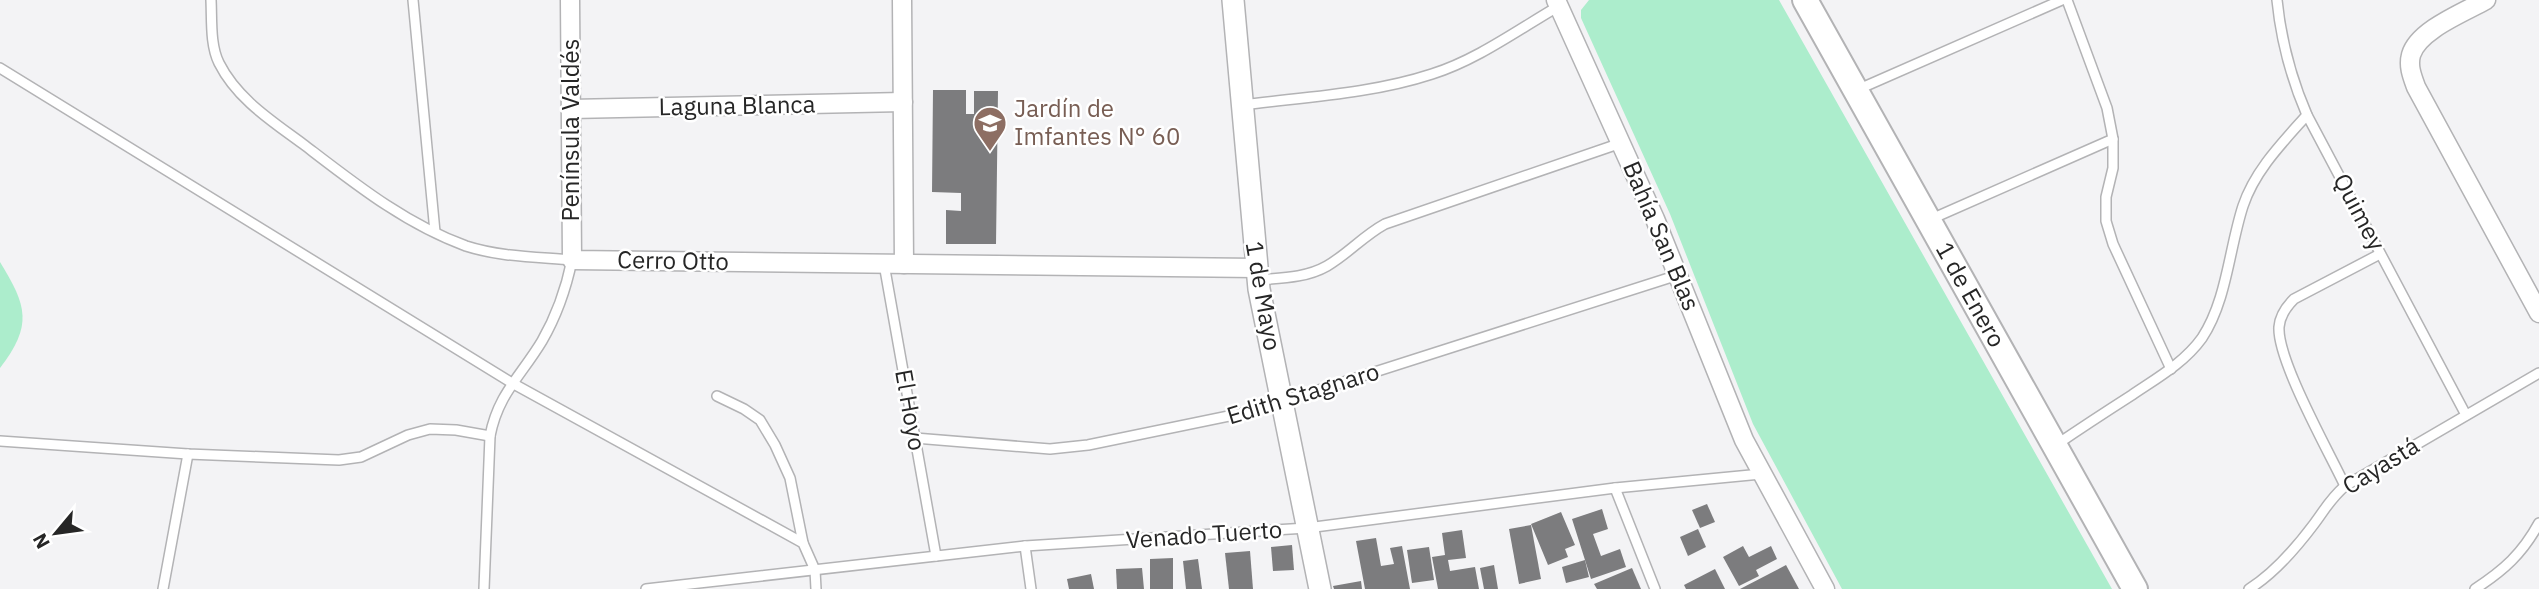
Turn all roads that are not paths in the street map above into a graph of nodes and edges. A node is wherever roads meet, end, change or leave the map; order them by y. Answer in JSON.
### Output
{"nodes":[{"id":1,"x":211,"y":0,"type":"edge"},
{"id":2,"x":413,"y":0,"type":"edge"},
{"id":3,"x":570,"y":0,"type":"edge"},
{"id":4,"x":902,"y":0,"type":"edge"},
{"id":5,"x":1233,"y":0,"type":"edge"},
{"id":6,"x":1805,"y":0,"type":"edge"},
{"id":7,"x":2065,"y":0,"type":"edge"},
{"id":8,"x":2277,"y":0,"type":"edge"},
{"id":9,"x":2486,"y":0,"type":"edge"},
{"id":10,"x":1561,"y":2,"type":"edge"},
{"id":11,"x":0,"y":68,"type":"edge"},
{"id":12,"x":1856,"y":91,"type":"junction"},
{"id":13,"x":903,"y":102,"type":"junction"},
{"id":14,"x":1242,"y":105,"type":"junction"},
{"id":15,"x":571,"y":109,"type":"junction"},
{"id":16,"x":2307,"y":115,"type":"junction"},
{"id":17,"x":2113,"y":139,"type":"junction"},
{"id":18,"x":1621,"y":143,"type":"junction"},
{"id":19,"x":1928,"y":220,"type":"junction"},
{"id":20,"x":435,"y":232,"type":"junction"},
{"id":21,"x":2380,"y":254,"type":"junction"},
{"id":22,"x":572,"y":260,"type":"junction"},
{"id":23,"x":884,"y":264,"type":"junction"},
{"id":24,"x":904,"y":264,"type":"junction"},
{"id":25,"x":1257,"y":274,"type":"junction"},
{"id":26,"x":1678,"y":275,"type":"junction"},
{"id":27,"x":2539,"y":313,"type":"edge"},
{"id":28,"x":2171,"y":369,"type":"junction"},
{"id":29,"x":2539,"y":373,"type":"edge"},
{"id":30,"x":512,"y":383,"type":"junction"},
{"id":31,"x":718,"y":396,"type":"dead end"},
{"id":32,"x":1283,"y":402,"type":"junction"},
{"id":33,"x":2466,"y":415,"type":"junction"},
{"id":34,"x":490,"y":436,"type":"junction"},
{"id":35,"x":915,"y":438,"type":"junction"},
{"id":36,"x":0,"y":442,"type":"edge"},
{"id":37,"x":2054,"y":446,"type":"junction"},
{"id":38,"x":188,"y":454,"type":"junction"},
{"id":39,"x":1761,"y":474,"type":"junction"},
{"id":40,"x":2345,"y":486,"type":"junction"},
{"id":41,"x":1615,"y":488,"type":"junction"},
{"id":42,"x":2539,"y":523,"type":"edge"},
{"id":43,"x":1307,"y":528,"type":"junction"},
{"id":44,"x":803,"y":543,"type":"junction"},
{"id":45,"x":1025,"y":546,"type":"junction"},
{"id":46,"x":936,"y":556,"type":"junction"},
{"id":47,"x":815,"y":570,"type":"junction"},
{"id":48,"x":677,"y":587,"type":"edge"},
{"id":49,"x":163,"y":589,"type":"edge"},
{"id":50,"x":484,"y":589,"type":"edge"},
{"id":51,"x":646,"y":589,"type":"edge"},
{"id":52,"x":816,"y":589,"type":"edge"},
{"id":53,"x":1031,"y":589,"type":"edge"},
{"id":54,"x":1321,"y":589,"type":"edge"},
{"id":55,"x":1655,"y":589,"type":"edge"},
{"id":56,"x":1825,"y":589,"type":"edge"},
{"id":57,"x":2135,"y":589,"type":"edge"},
{"id":58,"x":2249,"y":589,"type":"edge"},
{"id":59,"x":2475,"y":589,"type":"edge"}],
"edges":[{"from":1,"to":20,"type":"lane","name":"Cerro Otto"},
{"from":2,"to":20,"type":"lane"},
{"from":3,"to":15,"type":"street","name":"Península Valdés"},
{"from":4,"to":13,"type":"street"},
{"from":5,"to":14,"type":"street","name":"1 de Mayo"},
{"from":6,"to":12,"type":"main road","name":"1 de Enero"},
{"from":7,"to":12,"type":"lane"},
{"from":7,"to":17,"type":"lane"},
{"from":8,"to":16,"type":"lane","name":"Quimey"},
{"from":9,"to":27,"type":"street"},
{"from":10,"to":14,"type":"lane"},
{"from":10,"to":18,"type":"street","name":"Bahía San Blas"},
{"from":11,"to":30,"type":"lane"},
{"from":12,"to":19,"type":"main road","name":"1 de Enero"},
{"from":13,"to":15,"type":"street","name":"Laguna Blanca"},
{"from":13,"to":24,"type":"street"},
{"from":14,"to":25,"type":"street","name":"1 de Mayo"},
{"from":15,"to":22,"type":"street","name":"Península Valdés"},
{"from":16,"to":21,"type":"lane","name":"Quimey"},
{"from":16,"to":28,"type":"lane"},
{"from":17,"to":19,"type":"lane"},
{"from":17,"to":28,"type":"lane"},
{"from":18,"to":25,"type":"lane"},
{"from":18,"to":26,"type":"street","name":"Bahía San Blas"},
{"from":19,"to":37,"type":"main road","name":"1 de Enero"},
{"from":20,"to":22,"type":"lane","name":"Cerro Otto"},
{"from":21,"to":33,"type":"lane","name":"Quimey"},
{"from":21,"to":40,"type":"lane"},
{"from":22,"to":23,"type":"street","name":"Cerro Otto"},
{"from":22,"to":30,"type":"lane"},
{"from":23,"to":24,"type":"street","name":"Cerro Otto"},
{"from":23,"to":35,"type":"lane","name":"El Hoyo"},
{"from":24,"to":25,"type":"street","name":"Cerro Otto"},
{"from":25,"to":32,"type":"street","name":"1 de Mayo"},
{"from":26,"to":32,"type":"lane","name":"Edith Stagnaro"},
{"from":26,"to":39,"type":"street","name":"Bahía San Blas"},
{"from":28,"to":37,"type":"lane"},
{"from":29,"to":33,"type":"lane","name":"Cayastá"},
{"from":30,"to":34,"type":"lane"},
{"from":30,"to":44,"type":"lane"},
{"from":31,"to":44,"type":"lane"},
{"from":32,"to":35,"type":"lane","name":"Edith Stagnaro"},
{"from":32,"to":43,"type":"street","name":"1 de Mayo"},
{"from":33,"to":40,"type":"lane","name":"Cayastá"},
{"from":34,"to":38,"type":"lane"},
{"from":34,"to":50,"type":"lane"},
{"from":35,"to":46,"type":"lane","name":"El Hoyo"},
{"from":36,"to":38,"type":"lane"},
{"from":37,"to":57,"type":"main road","name":"1 de Enero"},
{"from":38,"to":49,"type":"lane"},
{"from":39,"to":41,"type":"lane","name":"Venado Tuerto"},
{"from":39,"to":56,"type":"street","name":"Bahía San Blas"},
{"from":40,"to":58,"type":"lane","name":"Cayastá"},
{"from":41,"to":43,"type":"lane","name":"Venado Tuerto"},
{"from":41,"to":55,"type":"lane"},
{"from":42,"to":59,"type":"lane"},
{"from":43,"to":45,"type":"lane","name":"Venado Tuerto"},
{"from":43,"to":54,"type":"street","name":"1 de Mayo"},
{"from":44,"to":47,"type":"lane"},
{"from":45,"to":46,"type":"lane","name":"Venado Tuerto"},
{"from":45,"to":53,"type":"lane"},
{"from":46,"to":47,"type":"lane","name":"Venado Tuerto"},
{"from":47,"to":48,"type":"lane","name":"Venado Tuerto"},
{"from":47,"to":52,"type":"lane"},
{"from":48,"to":51,"type":"lane","name":"Venado Tuerto"}]}
